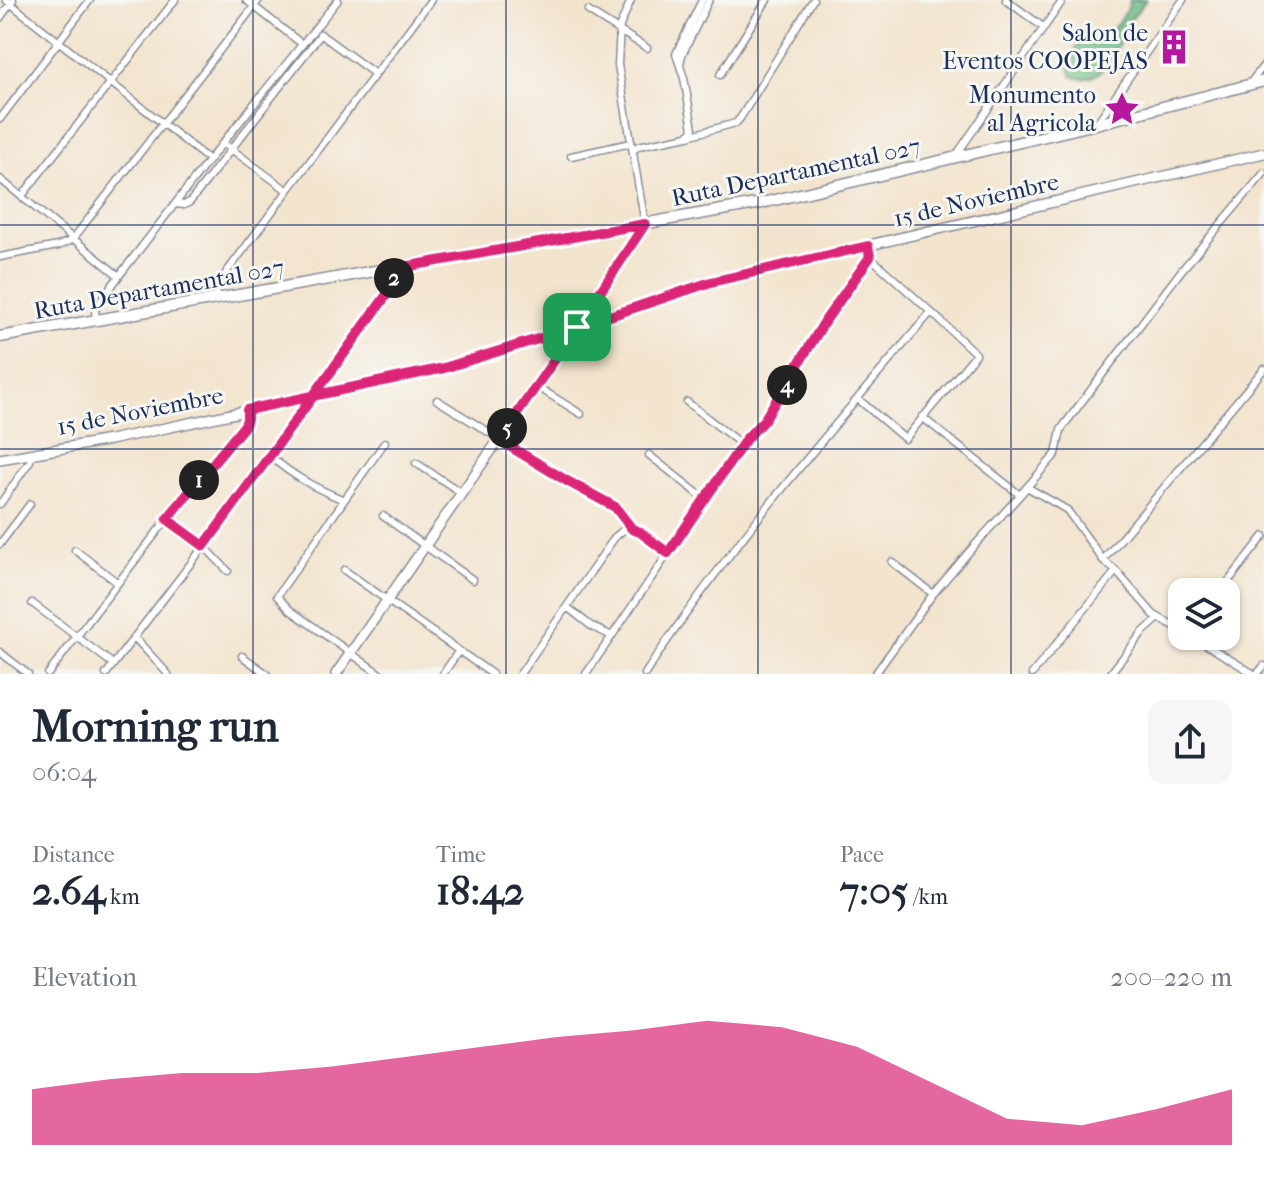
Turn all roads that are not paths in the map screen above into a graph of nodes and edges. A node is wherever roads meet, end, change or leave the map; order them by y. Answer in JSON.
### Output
{"nodes":[{"id":1,"x":90,"y":0,"type":"edge"},
{"id":2,"x":175,"y":0,"type":"edge"},
{"id":3,"x":246,"y":0,"type":"edge"},
{"id":4,"x":338,"y":0,"type":"edge"},
{"id":5,"x":431,"y":0,"type":"edge"},
{"id":6,"x":631,"y":0,"type":"edge"},
{"id":7,"x":702,"y":0,"type":"edge"},
{"id":8,"x":709,"y":0,"type":"edge"},
{"id":9,"x":767,"y":0,"type":"edge"},
{"id":10,"x":813,"y":0,"type":"edge"},
{"id":11,"x":1006,"y":0,"type":"edge"},
{"id":12,"x":1063,"y":0,"type":"edge"},
{"id":13,"x":1183,"y":0,"type":"edge"},
{"id":14,"x":10,"y":1,"type":"edge"},
{"id":15,"x":256,"y":3,"type":"edge"},
{"id":16,"x":588,"y":11,"type":"dead end"},
{"id":17,"x":0,"y":18,"type":"edge"},
{"id":18,"x":1043,"y":27,"type":"junction"},
{"id":19,"x":619,"y":30,"type":"junction"},
{"id":20,"x":318,"y":32,"type":"junction"},
{"id":21,"x":60,"y":41,"type":"junction"},
{"id":22,"x":302,"y":44,"type":"junction"},
{"id":23,"x":647,"y":48,"type":"dead end"},
{"id":24,"x":1264,"y":65,"type":"edge"},
{"id":25,"x":680,"y":68,"type":"junction"},
{"id":26,"x":375,"y":74,"type":"junction"},
{"id":27,"x":720,"y":75,"type":"dead end"},
{"id":28,"x":1264,"y":81,"type":"edge"},
{"id":29,"x":111,"y":82,"type":"junction"},
{"id":30,"x":1249,"y":85,"type":"junction"},
{"id":31,"x":0,"y":119,"type":"edge"},
{"id":32,"x":162,"y":124,"type":"junction"},
{"id":33,"x":1096,"y":124,"type":"junction"},
{"id":34,"x":688,"y":136,"type":"junction"},
{"id":35,"x":223,"y":143,"type":"junction"},
{"id":36,"x":631,"y":143,"type":"junction"},
{"id":37,"x":231,"y":149,"type":"junction"},
{"id":38,"x":632,"y":152,"type":"junction"},
{"id":39,"x":1264,"y":153,"type":"edge"},
{"id":40,"x":571,"y":156,"type":"dead end"},
{"id":41,"x":955,"y":157,"type":"junction"},
{"id":42,"x":209,"y":160,"type":"junction"},
{"id":43,"x":1264,"y":173,"type":"edge"},
{"id":44,"x":0,"y":179,"type":"edge"},
{"id":45,"x":288,"y":191,"type":"junction"},
{"id":46,"x":22,"y":196,"type":"junction"},
{"id":47,"x":175,"y":204,"type":"junction"},
{"id":48,"x":645,"y":224,"type":"junction"},
{"id":49,"x":74,"y":238,"type":"junction"},
{"id":50,"x":869,"y":251,"type":"junction"},
{"id":51,"x":0,"y":257,"type":"edge"},
{"id":52,"x":393,"y":269,"type":"junction"},
{"id":53,"x":119,"y":276,"type":"junction"},
{"id":54,"x":216,"y":299,"type":"junction"},
{"id":55,"x":931,"y":312,"type":"junction"},
{"id":56,"x":96,"y":320,"type":"junction"},
{"id":57,"x":577,"y":327,"type":"junction"},
{"id":58,"x":0,"y":336,"type":"edge"},
{"id":59,"x":1264,"y":369,"type":"edge"},
{"id":60,"x":536,"y":386,"type":"junction"},
{"id":61,"x":314,"y":395,"type":"junction"},
{"id":62,"x":858,"y":399,"type":"junction"},
{"id":63,"x":437,"y":400,"type":"dead end"},
{"id":64,"x":687,"y":402,"type":"dead end"},
{"id":65,"x":247,"y":410,"type":"junction"},
{"id":66,"x":581,"y":414,"type":"dead end"},
{"id":67,"x":922,"y":417,"type":"junction"},
{"id":68,"x":499,"y":440,"type":"junction"},
{"id":69,"x":385,"y":442,"type":"dead end"},
{"id":70,"x":742,"y":445,"type":"junction"},
{"id":71,"x":32,"y":453,"type":"junction"},
{"id":72,"x":649,"y":455,"type":"dead end"},
{"id":73,"x":270,"y":456,"type":"junction"},
{"id":74,"x":0,"y":459,"type":"edge"},
{"id":75,"x":416,"y":463,"type":"dead end"},
{"id":76,"x":1027,"y":487,"type":"junction"},
{"id":77,"x":462,"y":493,"type":"junction"},
{"id":78,"x":1020,"y":495,"type":"junction"},
{"id":79,"x":705,"y":499,"type":"junction"},
{"id":80,"x":344,"y":500,"type":"junction"},
{"id":81,"x":0,"y":504,"type":"edge"},
{"id":82,"x":30,"y":504,"type":"dead end"},
{"id":83,"x":383,"y":516,"type":"dead end"},
{"id":84,"x":167,"y":519,"type":"junction"},
{"id":85,"x":632,"y":529,"type":"junction"},
{"id":86,"x":1264,"y":536,"type":"edge"},
{"id":87,"x":0,"y":544,"type":"edge"},
{"id":88,"x":204,"y":546,"type":"junction"},
{"id":89,"x":425,"y":546,"type":"junction"},
{"id":90,"x":75,"y":550,"type":"dead end"},
{"id":91,"x":668,"y":553,"type":"junction"},
{"id":92,"x":1103,"y":560,"type":"junction"},
{"id":93,"x":892,"y":562,"type":"dead end"},
{"id":94,"x":344,"y":570,"type":"dead end"},
{"id":95,"x":228,"y":571,"type":"dead end"},
{"id":96,"x":1116,"y":571,"type":"junction"},
{"id":97,"x":1231,"y":578,"type":"edge"},
{"id":98,"x":473,"y":580,"type":"dead end"},
{"id":99,"x":118,"y":583,"type":"junction"},
{"id":100,"x":933,"y":594,"type":"junction"},
{"id":101,"x":387,"y":601,"type":"junction"},
{"id":102,"x":32,"y":603,"type":"dead end"},
{"id":103,"x":567,"y":607,"type":"junction"},
{"id":104,"x":1159,"y":618,"type":"junction"},
{"id":105,"x":1168,"y":623,"type":"edge"},
{"id":106,"x":612,"y":636,"type":"junction"},
{"id":107,"x":77,"y":637,"type":"junction"},
{"id":108,"x":134,"y":637,"type":"junction"},
{"id":109,"x":1216,"y":650,"type":"edge"},
{"id":110,"x":0,"y":652,"type":"edge"},
{"id":111,"x":458,"y":652,"type":"junction"},
{"id":112,"x":351,"y":653,"type":"junction"},
{"id":113,"x":242,"y":656,"type":"dead end"},
{"id":114,"x":113,"y":664,"type":"junction"},
{"id":115,"x":1264,"y":666,"type":"edge"},
{"id":116,"x":28,"y":674,"type":"edge"},
{"id":117,"x":48,"y":674,"type":"edge"},
{"id":118,"x":106,"y":674,"type":"edge"},
{"id":119,"x":168,"y":674,"type":"edge"},
{"id":120,"x":267,"y":674,"type":"edge"},
{"id":121,"x":336,"y":674,"type":"edge"},
{"id":122,"x":380,"y":674,"type":"edge"},
{"id":123,"x":443,"y":674,"type":"edge"},
{"id":124,"x":492,"y":674,"type":"edge"},
{"id":125,"x":520,"y":674,"type":"edge"},
{"id":126,"x":586,"y":674,"type":"edge"},
{"id":127,"x":645,"y":674,"type":"edge"},
{"id":128,"x":875,"y":674,"type":"edge"},
{"id":129,"x":1032,"y":674,"type":"edge"},
{"id":130,"x":1110,"y":674,"type":"edge"},
{"id":131,"x":1256,"y":674,"type":"edge"}],
"edges":[{"from":1,"to":21,"type":"street"},
{"from":2,"to":29,"type":"street"},
{"from":3,"to":15,"type":"street"},
{"from":4,"to":20,"type":"street"},
{"from":5,"to":26,"type":"street"},
{"from":6,"to":19,"type":"street"},
{"from":7,"to":25,"type":"street"},
{"from":8,"to":25,"type":"street"},
{"from":9,"to":27,"type":"street"},
{"from":10,"to":34,"type":"street"},
{"from":11,"to":18,"type":"street"},
{"from":12,"to":18,"type":"street"},
{"from":13,"to":33,"type":"street"},
{"from":14,"to":17,"type":"street"},
{"from":14,"to":21,"type":"street"},
{"from":15,"to":22,"type":"street"},
{"from":15,"to":32,"type":"street"},
{"from":16,"to":19,"type":"street"},
{"from":18,"to":41,"type":"street"},
{"from":19,"to":23,"type":"street"},
{"from":19,"to":36,"type":"street"},
{"from":20,"to":22,"type":"street"},
{"from":20,"to":26,"type":"street"},
{"from":20,"to":37,"type":"street"},
{"from":21,"to":29,"type":"street"},
{"from":21,"to":31,"type":"street"},
{"from":22,"to":35,"type":"street"},
{"from":24,"to":30,"type":"street"},
{"from":25,"to":34,"type":"street"},
{"from":26,"to":45,"type":"street"},
{"from":28,"to":30,"type":"main road","name":"Ruta Departamental 027"},
{"from":29,"to":32,"type":"street"},
{"from":29,"to":46,"type":"street"},
{"from":30,"to":33,"type":"main road","name":"Ruta Departamental 027"},
{"from":32,"to":42,"type":"street"},
{"from":32,"to":49,"type":"street"},
{"from":33,"to":41,"type":"main road","name":"Ruta Departamental 027"},
{"from":34,"to":38,"type":"street"},
{"from":35,"to":37,"type":"street"},
{"from":35,"to":42,"type":"street"},
{"from":36,"to":38,"type":"street"},
{"from":36,"to":40,"type":"street"},
{"from":37,"to":45,"type":"street"},
{"from":37,"to":47,"type":"street"},
{"from":38,"to":48,"type":"street"},
{"from":39,"to":50,"type":"street","name":"15 de Noviembre"},
{"from":41,"to":48,"type":"main road","name":"Ruta Departamental 027"},
{"from":42,"to":47,"type":"street"},
{"from":43,"to":76,"type":"street"},
{"from":44,"to":46,"type":"street"},
{"from":45,"to":54,"type":"street"},
{"from":46,"to":49,"type":"street"},
{"from":47,"to":53,"type":"street"},
{"from":48,"to":52,"type":"main road","name":"Ruta Departamental 027"},
{"from":48,"to":57,"type":"street"},
{"from":49,"to":51,"type":"street"},
{"from":49,"to":53,"type":"street"},
{"from":50,"to":55,"type":"street"},
{"from":50,"to":57,"type":"street","name":"15 de Noviembre"},
{"from":50,"to":70,"type":"street"},
{"from":52,"to":54,"type":"main road","name":"Ruta Departamental 027"},
{"from":52,"to":61,"type":"street"},
{"from":53,"to":56,"type":"street"},
{"from":54,"to":56,"type":"main road","name":"Ruta Departamental 027"},
{"from":55,"to":62,"type":"street"},
{"from":55,"to":67,"type":"street"},
{"from":56,"to":58,"type":"main road","name":"Ruta Departamental 027"},
{"from":57,"to":60,"type":"street"},
{"from":57,"to":61,"type":"street","name":"15 de Noviembre"},
{"from":59,"to":92,"type":"street"},
{"from":60,"to":66,"type":"street"},
{"from":60,"to":68,"type":"street"},
{"from":61,"to":65,"type":"street","name":"15 de Noviembre"},
{"from":61,"to":73,"type":"street"},
{"from":62,"to":67,"type":"street"},
{"from":62,"to":127,"type":"street"},
{"from":63,"to":68,"type":"street"},
{"from":64,"to":70,"type":"street"},
{"from":65,"to":71,"type":"street","name":"15 de Noviembre"},
{"from":65,"to":84,"type":"street"},
{"from":67,"to":78,"type":"street"},
{"from":68,"to":77,"type":"street"},
{"from":68,"to":85,"type":"street"},
{"from":69,"to":80,"type":"street"},
{"from":70,"to":79,"type":"street"},
{"from":71,"to":74,"type":"street","name":"15 de Noviembre"},
{"from":71,"to":81,"type":"street"},
{"from":72,"to":79,"type":"street"},
{"from":73,"to":80,"type":"street"},
{"from":73,"to":88,"type":"street"},
{"from":75,"to":77,"type":"street"},
{"from":76,"to":78,"type":"street"},
{"from":76,"to":92,"type":"street"},
{"from":77,"to":89,"type":"street"},
{"from":78,"to":100,"type":"street"},
{"from":79,"to":91,"type":"street"},
{"from":80,"to":112,"type":"street"},
{"from":82,"to":87,"type":"street"},
{"from":83,"to":89,"type":"street"},
{"from":84,"to":88,"type":"street"},
{"from":84,"to":99,"type":"street"},
{"from":85,"to":91,"type":"street"},
{"from":85,"to":103,"type":"street"},
{"from":86,"to":97,"type":"street"},
{"from":88,"to":95,"type":"street"},
{"from":88,"to":108,"type":"street"},
{"from":89,"to":98,"type":"street"},
{"from":89,"to":101,"type":"street"},
{"from":90,"to":99,"type":"street"},
{"from":91,"to":106,"type":"street"},
{"from":92,"to":96,"type":"street"},
{"from":93,"to":100,"type":"street"},
{"from":94,"to":101,"type":"street"},
{"from":96,"to":104,"type":"street"},
{"from":96,"to":129,"type":"street"},
{"from":99,"to":107,"type":"street"},
{"from":100,"to":128,"type":"street"},
{"from":101,"to":111,"type":"street"},
{"from":101,"to":112,"type":"street"},
{"from":102,"to":107,"type":"street"},
{"from":103,"to":106,"type":"street"},
{"from":103,"to":125,"type":"street"},
{"from":104,"to":105,"type":"street"},
{"from":104,"to":130,"type":"street"},
{"from":106,"to":126,"type":"street"},
{"from":107,"to":114,"type":"street"},
{"from":107,"to":117,"type":"street"},
{"from":108,"to":114,"type":"street"},
{"from":108,"to":119,"type":"street"},
{"from":109,"to":131,"type":"street"},
{"from":110,"to":116,"type":"street"},
{"from":111,"to":123,"type":"street"},
{"from":111,"to":124,"type":"street"},
{"from":112,"to":121,"type":"street"},
{"from":112,"to":122,"type":"street"},
{"from":113,"to":120,"type":"street"},
{"from":114,"to":118,"type":"street"},
{"from":115,"to":131,"type":"street"}]}
